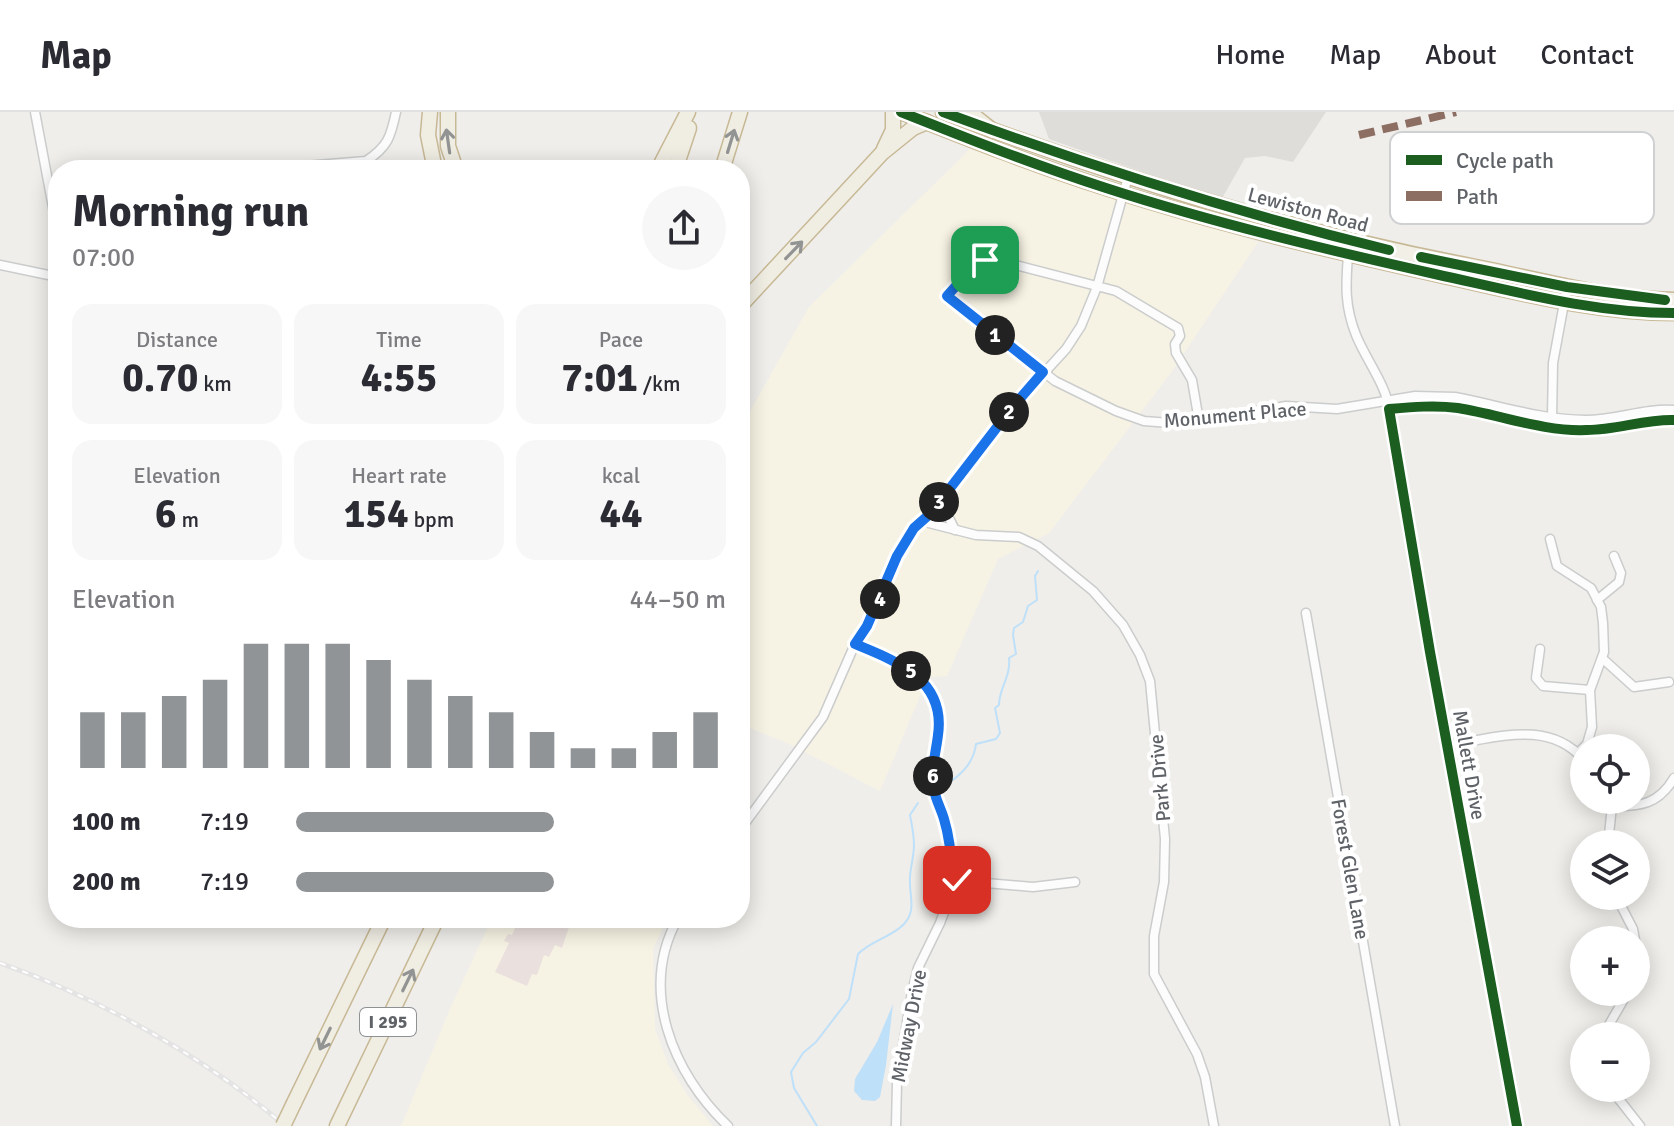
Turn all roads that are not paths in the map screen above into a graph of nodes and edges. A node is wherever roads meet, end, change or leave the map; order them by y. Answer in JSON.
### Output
{"nodes":[{"id":1,"x":35,"y":112,"type":"edge"},
{"id":2,"x":396,"y":112,"type":"edge"},
{"id":3,"x":430,"y":112,"type":"edge"},
{"id":4,"x":448,"y":112,"type":"edge"},
{"id":5,"x":691,"y":112,"type":"edge"},
{"id":6,"x":740,"y":112,"type":"edge"},
{"id":7,"x":893,"y":112,"type":"edge"},
{"id":8,"x":901,"y":112,"type":"edge"},
{"id":9,"x":943,"y":112,"type":"edge"},
{"id":10,"x":969,"y":112,"type":"edge"},
{"id":11,"x":927,"y":122,"type":"junction"},
{"id":12,"x":993,"y":131,"type":"junction"},
{"id":13,"x":882,"y":153,"type":"junction"},
{"id":14,"x":368,"y":160,"type":"edge"},
{"id":15,"x":433,"y":160,"type":"edge"},
{"id":16,"x":453,"y":160,"type":"edge"},
{"id":17,"x":664,"y":160,"type":"edge"},
{"id":18,"x":678,"y":160,"type":"edge"},
{"id":19,"x":725,"y":160,"type":"edge"},
{"id":20,"x":1128,"y":177,"type":"junction"},
{"id":21,"x":48,"y":181,"type":"edge"},
{"id":22,"x":1123,"y":193,"type":"junction"},
{"id":23,"x":1349,"y":247,"type":"junction"},
{"id":24,"x":0,"y":265,"type":"edge"},
{"id":25,"x":48,"y":275,"type":"edge"},
{"id":26,"x":1097,"y":287,"type":"junction"},
{"id":27,"x":1566,"y":294,"type":"junction"},
{"id":28,"x":750,"y":295,"type":"edge"},
{"id":29,"x":1674,"y":300,"type":"edge"},
{"id":30,"x":1674,"y":313,"type":"edge"},
{"id":31,"x":1043,"y":372,"type":"junction"},
{"id":32,"x":1387,"y":400,"type":"junction"},
{"id":33,"x":1674,"y":410,"type":"edge"},
{"id":34,"x":1552,"y":418,"type":"junction"},
{"id":35,"x":1199,"y":421,"type":"junction"},
{"id":36,"x":946,"y":494,"type":"junction"},
{"id":37,"x":921,"y":521,"type":"junction"},
{"id":38,"x":955,"y":530,"type":"junction"},
{"id":39,"x":1550,"y":539,"type":"dead end"},
{"id":40,"x":1614,"y":556,"type":"dead end"},
{"id":41,"x":1597,"y":600,"type":"junction"},
{"id":42,"x":1306,"y":613,"type":"dead end"},
{"id":43,"x":855,"y":644,"type":"junction"},
{"id":44,"x":1540,"y":649,"type":"dead end"},
{"id":45,"x":1602,"y":658,"type":"junction"},
{"id":46,"x":1669,"y":682,"type":"dead end"},
{"id":47,"x":1590,"y":690,"type":"junction"},
{"id":48,"x":1590,"y":734,"type":"edge"},
{"id":49,"x":1447,"y":745,"type":"junction"},
{"id":50,"x":1570,"y":749,"type":"edge"},
{"id":51,"x":1674,"y":778,"type":"edge"},
{"id":52,"x":1650,"y":802,"type":"edge"},
{"id":53,"x":750,"y":816,"type":"edge"},
{"id":54,"x":951,"y":880,"type":"junction"},
{"id":55,"x":1075,"y":882,"type":"dead end"},
{"id":56,"x":379,"y":928,"type":"edge"},
{"id":57,"x":432,"y":928,"type":"edge"},
{"id":58,"x":675,"y":928,"type":"edge"},
{"id":59,"x":1621,"y":1102,"type":"edge"},
{"id":60,"x":283,"y":1126,"type":"edge"},
{"id":61,"x":337,"y":1126,"type":"edge"},
{"id":62,"x":728,"y":1126,"type":"edge"},
{"id":63,"x":896,"y":1126,"type":"edge"},
{"id":64,"x":1214,"y":1126,"type":"edge"},
{"id":65,"x":1395,"y":1126,"type":"edge"},
{"id":66,"x":1517,"y":1126,"type":"edge"},
{"id":67,"x":1640,"y":1126,"type":"edge"}],
"edges":[{"from":1,"to":21,"type":"street"},
{"from":2,"to":14,"type":"street"},
{"from":3,"to":15,"type":"highway"},
{"from":16,"to":4,"type":"highway","one_way":true},
{"from":5,"to":17,"type":"highway"},
{"from":5,"to":18,"type":"highway"},
{"from":19,"to":6,"type":"highway","one_way":true},
{"from":7,"to":13,"type":"highway"},
{"from":8,"to":11,"type":"highway","name":"Lewiston Road"},
{"from":9,"to":12,"type":"highway","name":"Lewiston Road"},
{"from":10,"to":12,"type":"highway"},
{"from":11,"to":13,"type":"highway"},
{"from":11,"to":22,"type":"highway","name":"Lewiston Road"},
{"from":12,"to":20,"type":"highway","name":"Lewiston Road"},
{"from":28,"to":13,"type":"highway","one_way":true},
{"from":20,"to":22,"type":"street"},
{"from":20,"to":23,"type":"highway","name":"Lewiston Road"},
{"from":22,"to":23,"type":"highway","name":"Lewiston Road"},
{"from":22,"to":26,"type":"street"},
{"from":23,"to":27,"type":"highway","name":"Lewiston Road"},
{"from":23,"to":32,"type":"street","name":"Mallett Drive"},
{"from":24,"to":25,"type":"street"},
{"from":26,"to":31,"type":"street"},
{"from":26,"to":31,"type":"street","name":"Monument Place"},
{"from":26,"to":35,"type":"street"},
{"from":27,"to":29,"type":"highway","name":"Lewiston Road"},
{"from":27,"to":30,"type":"highway","name":"Lewiston Road"},
{"from":27,"to":34,"type":"street"},
{"from":31,"to":35,"type":"street","name":"Monument Place"},
{"from":31,"to":36,"type":"street"},
{"from":32,"to":34,"type":"street","name":"Monument Place"},
{"from":32,"to":35,"type":"street","name":"Monument Place"},
{"from":32,"to":49,"type":"street","name":"Mallett Drive"},
{"from":33,"to":34,"type":"street","name":"Monument Place"},
{"from":36,"to":37,"type":"street"},
{"from":36,"to":38,"type":"street"},
{"from":37,"to":38,"type":"street","name":"Park Drive"},
{"from":37,"to":43,"type":"street"},
{"from":38,"to":64,"type":"street","name":"Park Drive"},
{"from":39,"to":41,"type":"street"},
{"from":40,"to":41,"type":"street"},
{"from":41,"to":45,"type":"street"},
{"from":42,"to":65,"type":"street","name":"Forest Glen Lane"},
{"from":43,"to":53,"type":"street"},
{"from":43,"to":54,"type":"street","name":"Midway Drive"},
{"from":44,"to":47,"type":"street"},
{"from":45,"to":46,"type":"street"},
{"from":45,"to":47,"type":"street"},
{"from":47,"to":48,"type":"street"},
{"from":49,"to":50,"type":"street"},
{"from":49,"to":66,"type":"street","name":"Mallett Drive"},
{"from":51,"to":52,"type":"street"},
{"from":54,"to":55,"type":"street"},
{"from":54,"to":63,"type":"street","name":"Midway Drive"},
{"from":56,"to":60,"type":"highway","number":"I 295","one_way":true,"bridge":true},
{"from":61,"to":57,"type":"highway","number":"I 295","one_way":true},
{"from":58,"to":62,"type":"street"},
{"from":59,"to":67,"type":"street"}]}
